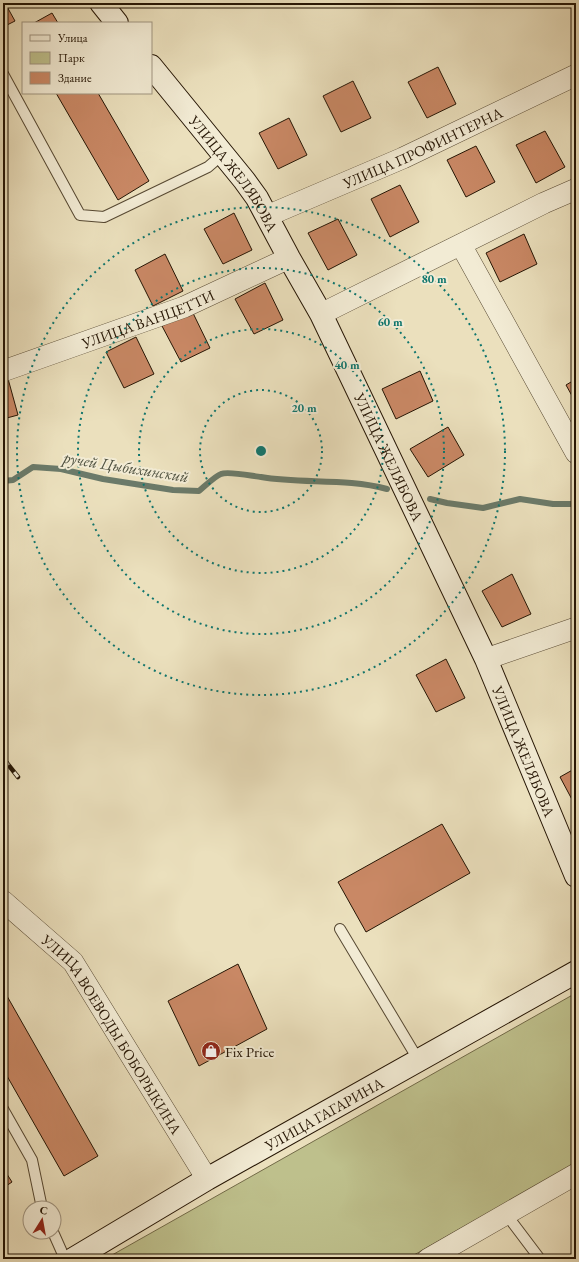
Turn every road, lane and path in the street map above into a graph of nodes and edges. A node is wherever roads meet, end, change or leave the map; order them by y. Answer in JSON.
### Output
{"nodes":[{"id":1,"x":100,"y":3,"type":"edge"},
{"id":2,"x":115,"y":22,"type":"edge"},
{"id":3,"x":152,"y":67,"type":"edge"},
{"id":4,"x":3,"y":74,"type":"edge"},
{"id":5,"x":576,"y":75,"type":"edge"},
{"id":6,"x":222,"y":154,"type":"junction"},
{"id":7,"x":576,"y":189,"type":"edge"},
{"id":8,"x":266,"y":216,"type":"junction"},
{"id":9,"x":461,"y":245,"type":"junction"},
{"id":10,"x":289,"y":258,"type":"junction"},
{"id":11,"x":321,"y":314,"type":"junction"},
{"id":12,"x":3,"y":371,"type":"edge"},
{"id":13,"x":576,"y":452,"type":"edge"},
{"id":14,"x":576,"y":628,"type":"edge"},
{"id":15,"x":486,"y":659,"type":"junction"},
{"id":16,"x":576,"y":876,"type":"edge"},
{"id":17,"x":3,"y":901,"type":"edge"},
{"id":18,"x":340,"y":929,"type":"dead end"},
{"id":19,"x":576,"y":972,"type":"edge"},
{"id":20,"x":419,"y":1061,"type":"junction"},
{"id":21,"x":3,"y":1108,"type":"edge"},
{"id":22,"x":576,"y":1174,"type":"edge"},
{"id":23,"x":207,"y":1179,"type":"junction"},
{"id":24,"x":40,"y":1200,"type":"edge"},
{"id":25,"x":506,"y":1214,"type":"junction"},
{"id":26,"x":57,"y":1240,"type":"edge"},
{"id":27,"x":65,"y":1259,"type":"edge"},
{"id":28,"x":74,"y":1259,"type":"edge"},
{"id":29,"x":428,"y":1259,"type":"edge"},
{"id":30,"x":540,"y":1259,"type":"edge"}],
"edges":[{"from":1,"to":2,"type":"main road"},
{"from":3,"to":6,"type":"main road","name":"УЛИЦА ЖЕЛЯБОВА"},
{"from":4,"to":6,"type":"lane"},
{"from":5,"to":8,"type":"street","name":"УЛИЦА ПРОФИНТЕРНА"},
{"from":6,"to":8,"type":"main road","name":"УЛИЦА ЖЕЛЯБОВА"},
{"from":7,"to":9,"type":"street"},
{"from":8,"to":10,"type":"main road","name":"УЛИЦА ЖЕЛЯБОВА"},
{"from":9,"to":11,"type":"street"},
{"from":9,"to":13,"type":"street"},
{"from":10,"to":11,"type":"main road","name":"УЛИЦА ЖЕЛЯБОВА"},
{"from":10,"to":12,"type":"street","name":"УЛИЦА ВАНЦЕТТИ"},
{"from":11,"to":15,"type":"main road","name":"УЛИЦА ЖЕЛЯБОВА"},
{"from":14,"to":15,"type":"street"},
{"from":15,"to":16,"type":"main road","name":"УЛИЦА ЖЕЛЯБОВА"},
{"from":17,"to":23,"type":"street","name":"УЛИЦА ВОЕВОДЫ БОБОРЫКИНА"},
{"from":18,"to":20,"type":"lane"},
{"from":19,"to":20,"type":"main road","name":"УЛИЦА ГАГАРИНА"},
{"from":20,"to":23,"type":"main road","name":"УЛИЦА ГАГАРИНА"},
{"from":21,"to":24,"type":"lane"},
{"from":22,"to":25,"type":"street"},
{"from":23,"to":28,"type":"main road","name":"УЛИЦА ГАГАРИНА"},
{"from":25,"to":29,"type":"street"},
{"from":25,"to":30,"type":"lane"},
{"from":26,"to":27,"type":"lane"}]}
